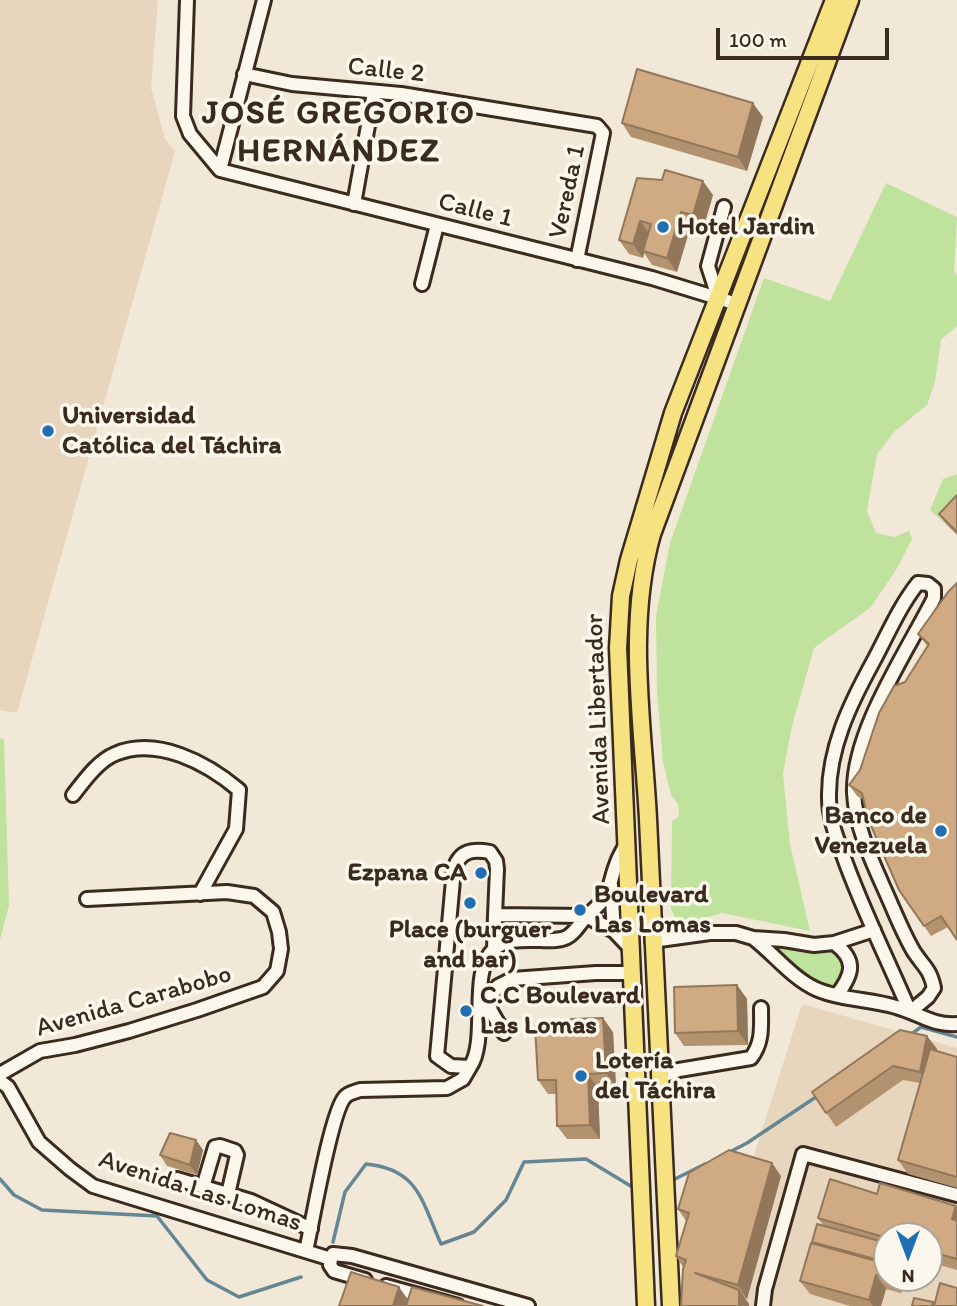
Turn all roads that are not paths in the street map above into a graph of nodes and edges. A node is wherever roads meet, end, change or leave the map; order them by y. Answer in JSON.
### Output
{"nodes":[{"id":1,"x":187,"y":0,"type":"edge"},
{"id":2,"x":264,"y":0,"type":"edge"},
{"id":3,"x":834,"y":0,"type":"edge"},
{"id":4,"x":850,"y":0,"type":"edge"},
{"id":5,"x":244,"y":74,"type":"junction"},
{"id":6,"x":374,"y":92,"type":"junction"},
{"id":7,"x":603,"y":133,"type":"joint"},
{"id":8,"x":220,"y":170,"type":"junction"},
{"id":9,"x":354,"y":204,"type":"junction"},
{"id":10,"x":724,"y":207,"type":"dead end"},
{"id":11,"x":437,"y":225,"type":"junction"},
{"id":12,"x":577,"y":260,"type":"junction"},
{"id":13,"x":422,"y":284,"type":"dead end"},
{"id":14,"x":718,"y":297,"type":"junction"},
{"id":15,"x":737,"y":304,"type":"junction"},
{"id":16,"x":73,"y":795,"type":"dead end"},
{"id":17,"x":627,"y":842,"type":"junction"},
{"id":18,"x":611,"y":884,"type":"junction"},
{"id":19,"x":201,"y":894,"type":"junction"},
{"id":20,"x":87,"y":899,"type":"dead end"},
{"id":21,"x":495,"y":915,"type":"junction"},
{"id":22,"x":586,"y":916,"type":"junction"},
{"id":23,"x":874,"y":930,"type":"junction"},
{"id":24,"x":614,"y":931,"type":"junction"},
{"id":25,"x":753,"y":938,"type":"junction"},
{"id":26,"x":652,"y":941,"type":"junction"},
{"id":27,"x":834,"y":943,"type":"junction"},
{"id":28,"x":494,"y":949,"type":"junction"},
{"id":29,"x":631,"y":949,"type":"junction"},
{"id":30,"x":633,"y":973,"type":"junction"},
{"id":31,"x":837,"y":995,"type":"junction"},
{"id":32,"x":761,"y":1008,"type":"dead end"},
{"id":33,"x":911,"y":1012,"type":"junction"},
{"id":34,"x":957,"y":1024,"type":"edge"},
{"id":35,"x":504,"y":1033,"type":"dead end"},
{"id":36,"x":471,"y":1068,"type":"junction"},
{"id":37,"x":0,"y":1074,"type":"edge"},
{"id":38,"x":659,"y":1077,"type":"junction"},
{"id":39,"x":0,"y":1081,"type":"edge"},
{"id":40,"x":177,"y":1179,"type":"dead end"},
{"id":41,"x":203,"y":1187,"type":"junction"},
{"id":42,"x":228,"y":1194,"type":"junction"},
{"id":43,"x":957,"y":1195,"type":"edge"},
{"id":44,"x":311,"y":1229,"type":"junction"},
{"id":45,"x":306,"y":1251,"type":"junction"},
{"id":46,"x":331,"y":1259,"type":"junction"},
{"id":47,"x":458,"y":1306,"type":"edge"},
{"id":48,"x":528,"y":1306,"type":"edge"},
{"id":49,"x":646,"y":1306,"type":"edge"},
{"id":50,"x":671,"y":1306,"type":"edge"},
{"id":51,"x":763,"y":1306,"type":"edge"}],
"edges":[{"from":1,"to":8,"type":"street"},
{"from":2,"to":5,"type":"street"},
{"from":3,"to":14,"type":"main road","name":"Avenida Libertador"},
{"from":4,"to":15,"type":"main road","name":"Avenida Libertador"},
{"from":5,"to":6,"type":"street","name":"Calle 2"},
{"from":5,"to":8,"type":"street"},
{"from":6,"to":7,"type":"street","name":"Calle 2"},
{"from":6,"to":9,"type":"street"},
{"from":7,"to":12,"type":"street","name":"Vereda 1"},
{"from":8,"to":9,"type":"street","name":"Calle 1"},
{"from":9,"to":11,"type":"street","name":"Calle 1"},
{"from":10,"to":14,"type":"street"},
{"from":11,"to":12,"type":"street","name":"Calle 1"},
{"from":11,"to":13,"type":"street"},
{"from":12,"to":14,"type":"street","name":"Calle 1"},
{"from":14,"to":15,"type":"street","name":"Calle 1"},
{"from":14,"to":17,"type":"main road","name":"Avenida Libertador"},
{"from":15,"to":26,"type":"main road","name":"Avenida Libertador"},
{"from":16,"to":19,"type":"street"},
{"from":17,"to":18,"type":"street"},
{"from":17,"to":29,"type":"main road","name":"Avenida Libertador"},
{"from":18,"to":22,"type":"street"},
{"from":18,"to":24,"type":"street"},
{"from":19,"to":20,"type":"street","name":"Avenida Carabobo"},
{"from":19,"to":37,"type":"street","name":"Avenida Carabobo"},
{"from":21,"to":22,"type":"street"},
{"from":21,"to":28,"type":"street"},
{"from":21,"to":36,"type":"street"},
{"from":22,"to":24,"type":"street"},
{"from":22,"to":28,"type":"street"},
{"from":23,"to":27,"type":"street"},
{"from":23,"to":33,"type":"street"},
{"from":23,"to":33,"type":"street"},
{"from":24,"to":29,"type":"street"},
{"from":25,"to":26,"type":"street"},
{"from":25,"to":27,"type":"street"},
{"from":25,"to":31,"type":"street"},
{"from":26,"to":38,"type":"main road","name":"Avenida Libertador"},
{"from":27,"to":31,"type":"street"},
{"from":28,"to":36,"type":"street"},
{"from":29,"to":30,"type":"main road","name":"Avenida Libertador"},
{"from":30,"to":35,"type":"street"},
{"from":30,"to":49,"type":"main road","name":"Avenida Libertador"},
{"from":31,"to":33,"type":"street"},
{"from":32,"to":38,"type":"street"},
{"from":33,"to":34,"type":"street"},
{"from":36,"to":44,"type":"street"},
{"from":38,"to":50,"type":"main road","name":"Avenida Libertador"},
{"from":39,"to":45,"type":"street","name":"Avenida Las Lomas"},
{"from":40,"to":41,"type":"street"},
{"from":41,"to":42,"type":"street"},
{"from":41,"to":42,"type":"street"},
{"from":42,"to":44,"type":"street"},
{"from":43,"to":51,"type":"street"},
{"from":44,"to":45,"type":"street"},
{"from":45,"to":46,"type":"street","name":"Avenida Las Lomas"},
{"from":46,"to":47,"type":"street"},
{"from":46,"to":48,"type":"street"}]}
